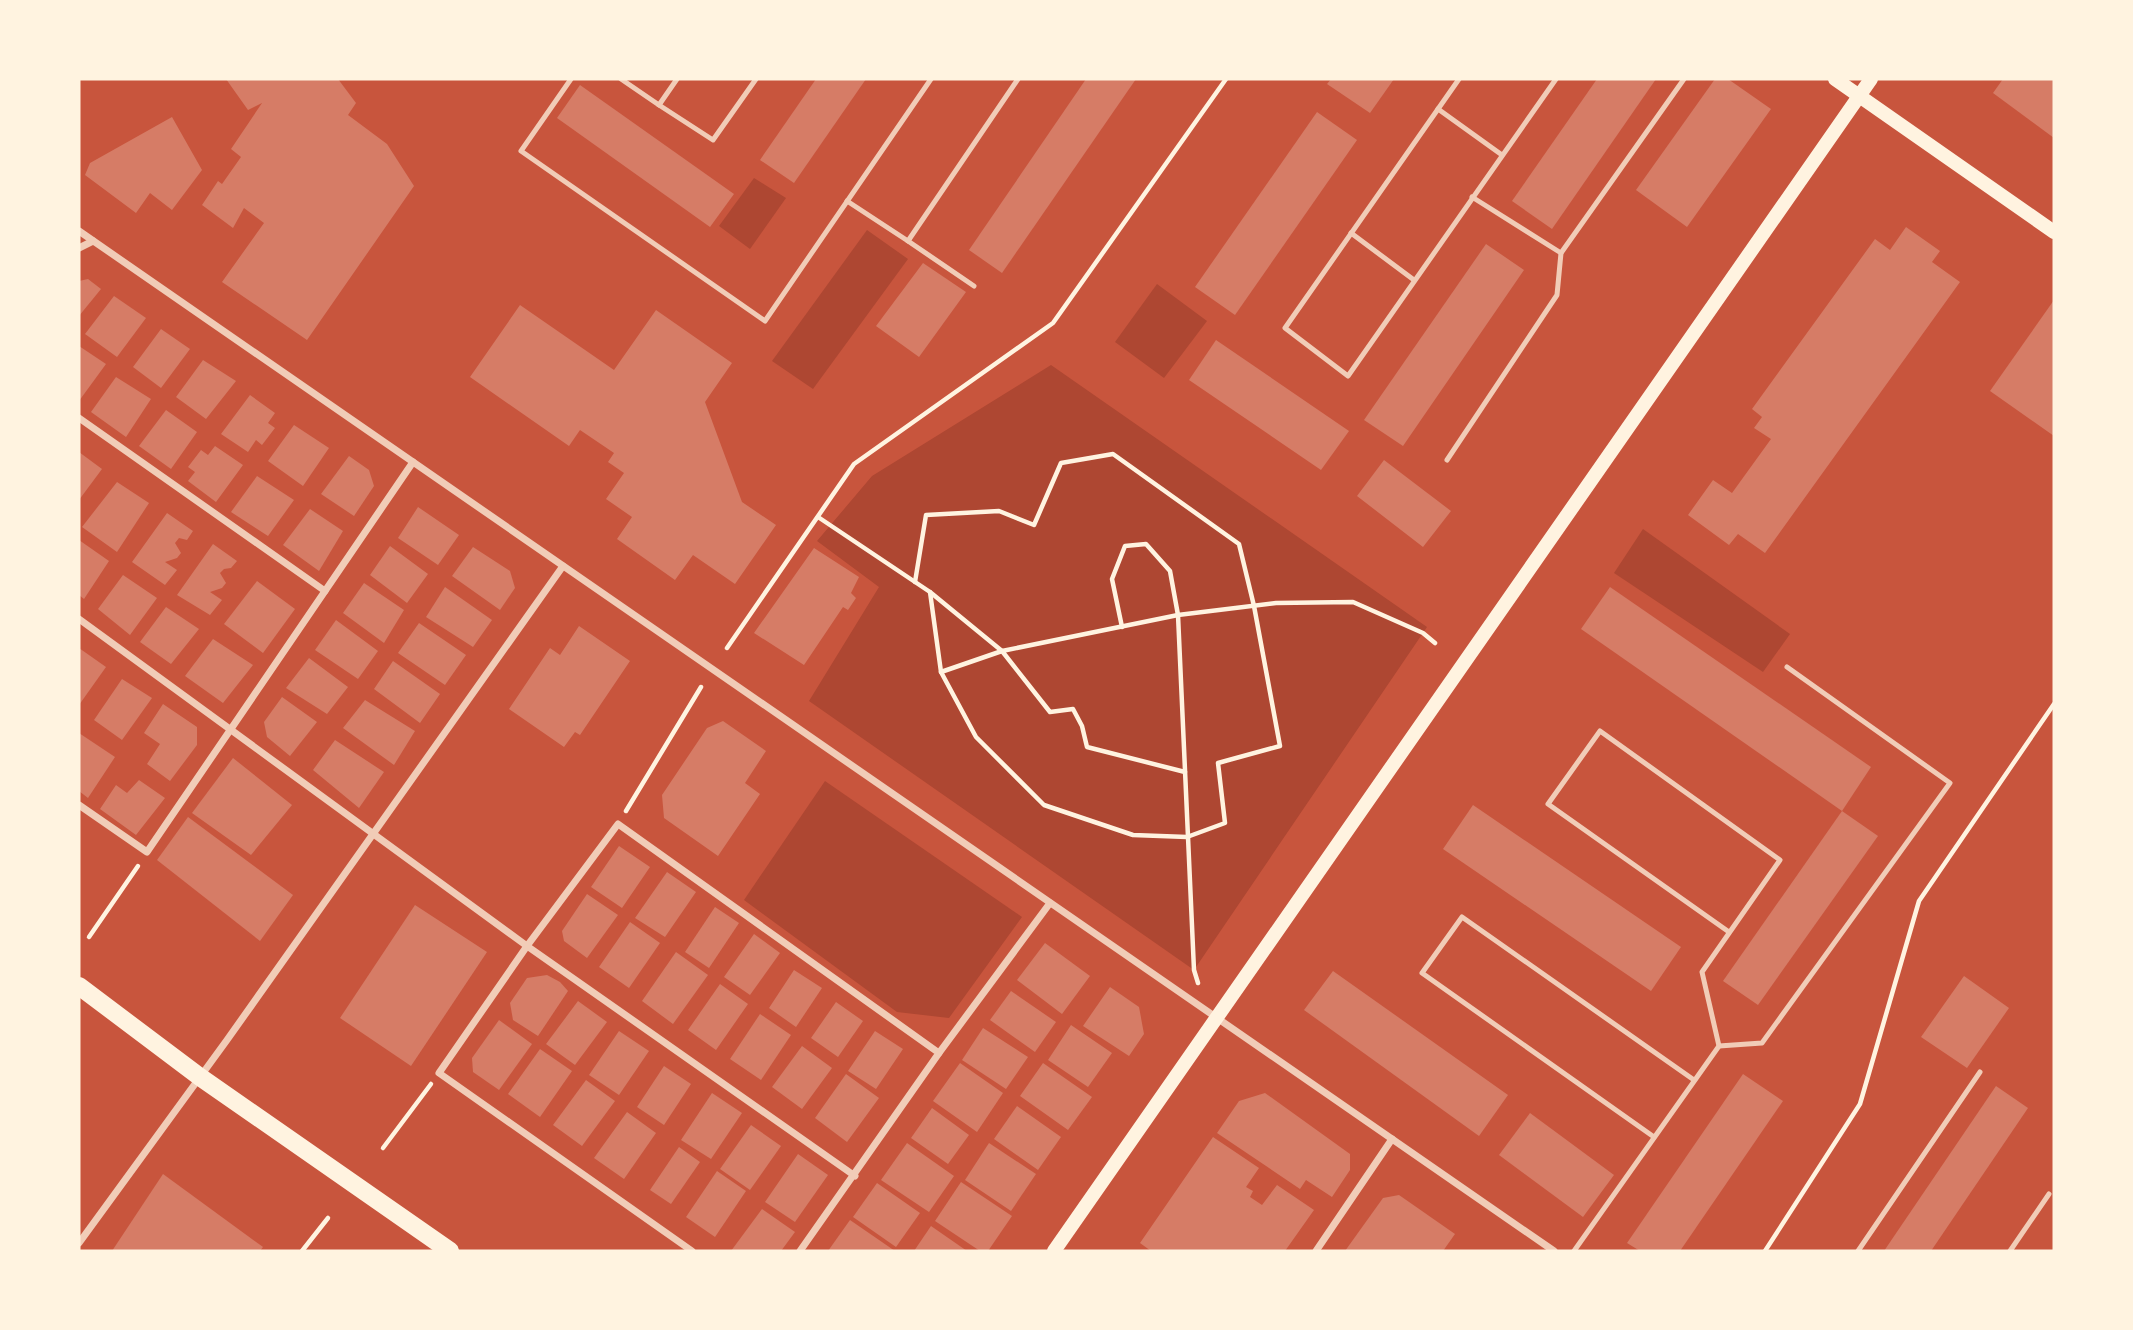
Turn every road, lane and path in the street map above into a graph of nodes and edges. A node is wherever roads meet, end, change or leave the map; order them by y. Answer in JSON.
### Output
{"nodes":[{"id":1,"x":571,"y":79,"type":"edge"},
{"id":2,"x":621,"y":79,"type":"edge"},
{"id":3,"x":677,"y":79,"type":"edge"},
{"id":4,"x":756,"y":79,"type":"edge"},
{"id":5,"x":931,"y":79,"type":"edge"},
{"id":6,"x":1018,"y":79,"type":"edge"},
{"id":7,"x":1226,"y":79,"type":"edge"},
{"id":8,"x":1459,"y":79,"type":"edge"},
{"id":9,"x":1556,"y":79,"type":"edge"},
{"id":10,"x":1684,"y":79,"type":"edge"},
{"id":11,"x":1835,"y":79,"type":"edge"},
{"id":12,"x":1871,"y":79,"type":"edge"},
{"id":13,"x":1859,"y":96,"type":"junction"},
{"id":14,"x":659,"y":105,"type":"junction"},
{"id":15,"x":1438,"y":109,"type":"junction"},
{"id":16,"x":1502,"y":155,"type":"junction"},
{"id":17,"x":1472,"y":197,"type":"junction"},
{"id":18,"x":847,"y":201,"type":"junction"},
{"id":19,"x":79,"y":231,"type":"edge"},
{"id":20,"x":2054,"y":232,"type":"edge"},
{"id":21,"x":1351,"y":233,"type":"junction"},
{"id":22,"x":93,"y":241,"type":"junction"},
{"id":23,"x":908,"y":241,"type":"junction"},
{"id":24,"x":79,"y":248,"type":"edge"},
{"id":25,"x":1561,"y":253,"type":"junction"},
{"id":26,"x":1414,"y":280,"type":"junction"},
{"id":27,"x":974,"y":286,"type":"dead end"},
{"id":28,"x":79,"y":418,"type":"edge"},
{"id":29,"x":1447,"y":460,"type":"dead end"},
{"id":30,"x":413,"y":462,"type":"junction"},
{"id":31,"x":818,"y":517,"type":"junction"},
{"id":32,"x":563,"y":566,"type":"junction"},
{"id":33,"x":915,"y":582,"type":"junction"},
{"id":34,"x":325,"y":591,"type":"junction"},
{"id":35,"x":930,"y":592,"type":"junction"},
{"id":36,"x":1254,"y":606,"type":"junction"},
{"id":37,"x":1178,"y":615,"type":"junction"},
{"id":38,"x":79,"y":619,"type":"edge"},
{"id":39,"x":1122,"y":627,"type":"junction"},
{"id":40,"x":1435,"y":643,"type":"dead end"},
{"id":41,"x":727,"y":648,"type":"dead end"},
{"id":42,"x":1002,"y":652,"type":"junction"},
{"id":43,"x":1787,"y":667,"type":"dead end"},
{"id":44,"x":941,"y":672,"type":"junction"},
{"id":45,"x":701,"y":687,"type":"dead end"},
{"id":46,"x":2054,"y":704,"type":"edge"},
{"id":47,"x":231,"y":729,"type":"junction"},
{"id":48,"x":1185,"y":772,"type":"junction"},
{"id":49,"x":79,"y":805,"type":"edge"},
{"id":50,"x":618,"y":824,"type":"junction"},
{"id":51,"x":372,"y":834,"type":"junction"},
{"id":52,"x":1187,"y":837,"type":"junction"},
{"id":53,"x":147,"y":852,"type":"junction"},
{"id":54,"x":1050,"y":903,"type":"junction"},
{"id":55,"x":1729,"y":932,"type":"junction"},
{"id":56,"x":89,"y":937,"type":"dead end"},
{"id":57,"x":527,"y":946,"type":"junction"},
{"id":58,"x":1198,"y":983,"type":"dead end"},
{"id":59,"x":79,"y":986,"type":"edge"},
{"id":60,"x":1217,"y":1018,"type":"junction"},
{"id":61,"x":1719,"y":1046,"type":"junction"},
{"id":62,"x":939,"y":1053,"type":"junction"},
{"id":63,"x":1980,"y":1072,"type":"dead end"},
{"id":64,"x":439,"y":1073,"type":"junction"},
{"id":65,"x":200,"y":1077,"type":"junction"},
{"id":66,"x":1694,"y":1080,"type":"junction"},
{"id":67,"x":1654,"y":1137,"type":"junction"},
{"id":68,"x":1392,"y":1139,"type":"junction"},
{"id":69,"x":383,"y":1148,"type":"dead end"},
{"id":70,"x":855,"y":1176,"type":"junction"},
{"id":71,"x":2049,"y":1194,"type":"dead end"},
{"id":72,"x":328,"y":1219,"type":"dead end"},
{"id":73,"x":79,"y":1243,"type":"edge"},
{"id":74,"x":302,"y":1251,"type":"edge"},
{"id":75,"x":450,"y":1251,"type":"edge"},
{"id":76,"x":692,"y":1251,"type":"edge"},
{"id":77,"x":800,"y":1251,"type":"edge"},
{"id":78,"x":1054,"y":1251,"type":"edge"},
{"id":79,"x":1316,"y":1251,"type":"edge"},
{"id":80,"x":1554,"y":1251,"type":"edge"},
{"id":81,"x":1574,"y":1251,"type":"edge"},
{"id":82,"x":1765,"y":1251,"type":"edge"},
{"id":83,"x":1858,"y":1251,"type":"edge"},
{"id":84,"x":2010,"y":1251,"type":"edge"}],
"edges":[{"from":1,"to":18,"type":"lane"},
{"from":2,"to":14,"type":"lane"},
{"from":3,"to":14,"type":"lane"},
{"from":4,"to":14,"type":"lane"},
{"from":5,"to":18,"type":"lane"},
{"from":6,"to":23,"type":"lane"},
{"from":7,"to":31,"type":"path"},
{"from":8,"to":15,"type":"lane"},
{"from":9,"to":16,"type":"lane"},
{"from":10,"to":25,"type":"lane"},
{"from":11,"to":13,"type":"main road"},
{"from":12,"to":13,"type":"main road"},
{"from":13,"to":20,"type":"main road"},
{"from":13,"to":60,"type":"main road"},
{"from":15,"to":16,"type":"lane"},
{"from":15,"to":21,"type":"lane"},
{"from":16,"to":17,"type":"lane"},
{"from":17,"to":25,"type":"lane"},
{"from":17,"to":26,"type":"lane"},
{"from":18,"to":23,"type":"lane"},
{"from":19,"to":22,"type":"street"},
{"from":21,"to":26,"type":"lane"},
{"from":21,"to":26,"type":"lane"},
{"from":22,"to":24,"type":"street"},
{"from":22,"to":30,"type":"street"},
{"from":23,"to":27,"type":"lane"},
{"from":25,"to":29,"type":"lane"},
{"from":28,"to":34,"type":"street"},
{"from":30,"to":32,"type":"street"},
{"from":30,"to":34,"type":"street"},
{"from":31,"to":33,"type":"path"},
{"from":31,"to":41,"type":"path"},
{"from":32,"to":51,"type":"street"},
{"from":32,"to":54,"type":"street"},
{"from":33,"to":35,"type":"path"},
{"from":33,"to":36,"type":"path"},
{"from":34,"to":47,"type":"street"},
{"from":35,"to":42,"type":"path"},
{"from":35,"to":44,"type":"path"},
{"from":36,"to":37,"type":"path"},
{"from":36,"to":40,"type":"path"},
{"from":36,"to":52,"type":"path"},
{"from":37,"to":39,"type":"path"},
{"from":37,"to":39,"type":"path"},
{"from":37,"to":48,"type":"path"},
{"from":38,"to":47,"type":"street"},
{"from":39,"to":42,"type":"path"},
{"from":42,"to":44,"type":"path"},
{"from":42,"to":48,"type":"path"},
{"from":43,"to":61,"type":"lane"},
{"from":44,"to":52,"type":"path"},
{"from":45,"to":50,"type":"path"},
{"from":46,"to":82,"type":"path"},
{"from":47,"to":51,"type":"street"},
{"from":47,"to":53,"type":"street"},
{"from":48,"to":52,"type":"path"},
{"from":49,"to":53,"type":"street"},
{"from":50,"to":57,"type":"street"},
{"from":50,"to":62,"type":"street"},
{"from":51,"to":57,"type":"street"},
{"from":51,"to":65,"type":"street"},
{"from":52,"to":58,"type":"path"},
{"from":53,"to":56,"type":"path"},
{"from":54,"to":60,"type":"street"},
{"from":54,"to":62,"type":"street"},
{"from":55,"to":55,"type":"lane"},
{"from":55,"to":61,"type":"lane"},
{"from":57,"to":64,"type":"street"},
{"from":57,"to":70,"type":"street"},
{"from":59,"to":65,"type":"main road"},
{"from":60,"to":68,"type":"street"},
{"from":60,"to":78,"type":"main road"},
{"from":61,"to":66,"type":"lane"},
{"from":62,"to":70,"type":"street"},
{"from":63,"to":83,"type":"lane"},
{"from":64,"to":69,"type":"path"},
{"from":64,"to":76,"type":"street"},
{"from":65,"to":73,"type":"street"},
{"from":65,"to":75,"type":"main road"},
{"from":66,"to":67,"type":"lane"},
{"from":66,"to":67,"type":"lane"},
{"from":67,"to":81,"type":"lane"},
{"from":68,"to":79,"type":"street"},
{"from":68,"to":80,"type":"street"},
{"from":70,"to":77,"type":"street"},
{"from":71,"to":84,"type":"lane"},
{"from":72,"to":74,"type":"path"}]}
